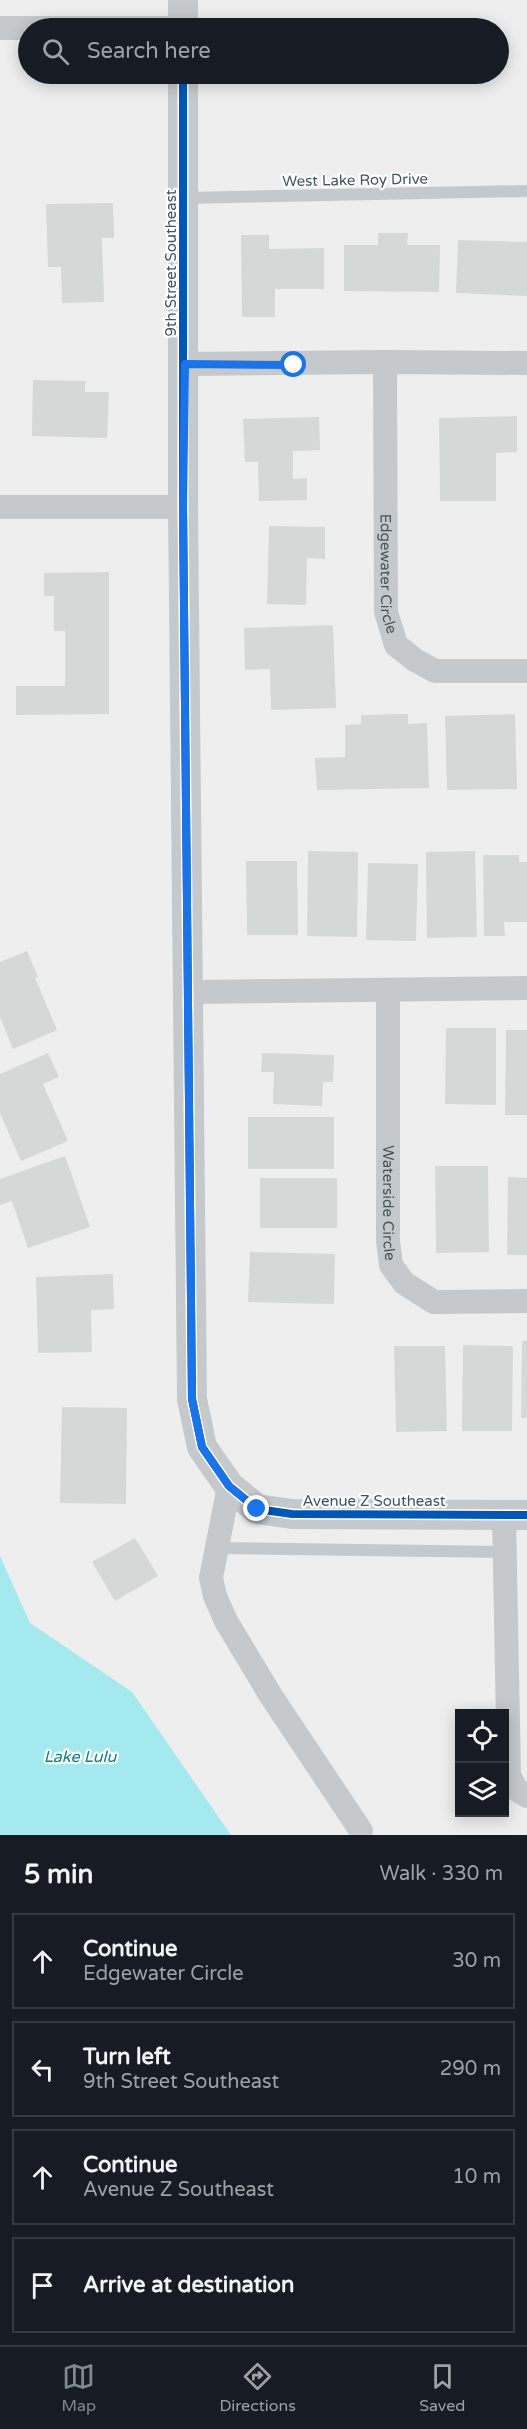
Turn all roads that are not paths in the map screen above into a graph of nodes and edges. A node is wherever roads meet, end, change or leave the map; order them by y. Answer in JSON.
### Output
{"nodes":[{"id":1,"x":183,"y":0,"type":"edge"},
{"id":2,"x":183,"y":18,"type":"edge"},
{"id":3,"x":0,"y":28,"type":"edge"},
{"id":4,"x":18,"y":28,"type":"edge"},
{"id":5,"x":183,"y":84,"type":"edge"},
{"id":6,"x":527,"y":191,"type":"edge"},
{"id":7,"x":184,"y":198,"type":"junction"},
{"id":8,"x":385,"y":362,"type":"junction"},
{"id":9,"x":527,"y":363,"type":"edge"},
{"id":10,"x":185,"y":364,"type":"junction"},
{"id":11,"x":0,"y":507,"type":"edge"},
{"id":12,"x":183,"y":507,"type":"junction"},
{"id":13,"x":527,"y":671,"type":"edge"},
{"id":14,"x":527,"y":988,"type":"edge"},
{"id":15,"x":388,"y":990,"type":"junction"},
{"id":16,"x":189,"y":992,"type":"junction"},
{"id":17,"x":527,"y":1301,"type":"edge"},
{"id":18,"x":229,"y":1486,"type":"junction"},
{"id":19,"x":516,"y":1515,"type":"edge"},
{"id":20,"x":217,"y":1548,"type":"junction"},
{"id":21,"x":505,"y":1552,"type":"junction"},
{"id":22,"x":527,"y":1796,"type":"edge"},
{"id":23,"x":361,"y":1831,"type":"dead end"}],
"edges":[{"from":1,"to":2,"type":"street"},
{"from":3,"to":4,"type":"street"},
{"from":5,"to":7,"type":"street","name":"9th Street Southeast"},
{"from":6,"to":7,"type":"lane","name":"West Lake Roy Drive"},
{"from":7,"to":10,"type":"street","name":"9th Street Southeast"},
{"from":8,"to":9,"type":"street"},
{"from":8,"to":10,"type":"street"},
{"from":8,"to":13,"type":"street","name":"Edgewater Circle"},
{"from":10,"to":12,"type":"street","name":"9th Street Southeast"},
{"from":11,"to":12,"type":"street"},
{"from":12,"to":16,"type":"street","name":"9th Street Southeast"},
{"from":14,"to":15,"type":"street"},
{"from":15,"to":16,"type":"street"},
{"from":15,"to":17,"type":"street","name":"Waterside Circle"},
{"from":16,"to":18,"type":"street","name":"9th Street Southeast"},
{"from":18,"to":19,"type":"street","name":"Avenue Z Southeast"},
{"from":18,"to":20,"type":"street"},
{"from":19,"to":21,"type":"street"},
{"from":20,"to":21,"type":"lane"},
{"from":20,"to":23,"type":"street"},
{"from":21,"to":22,"type":"street"}]}
